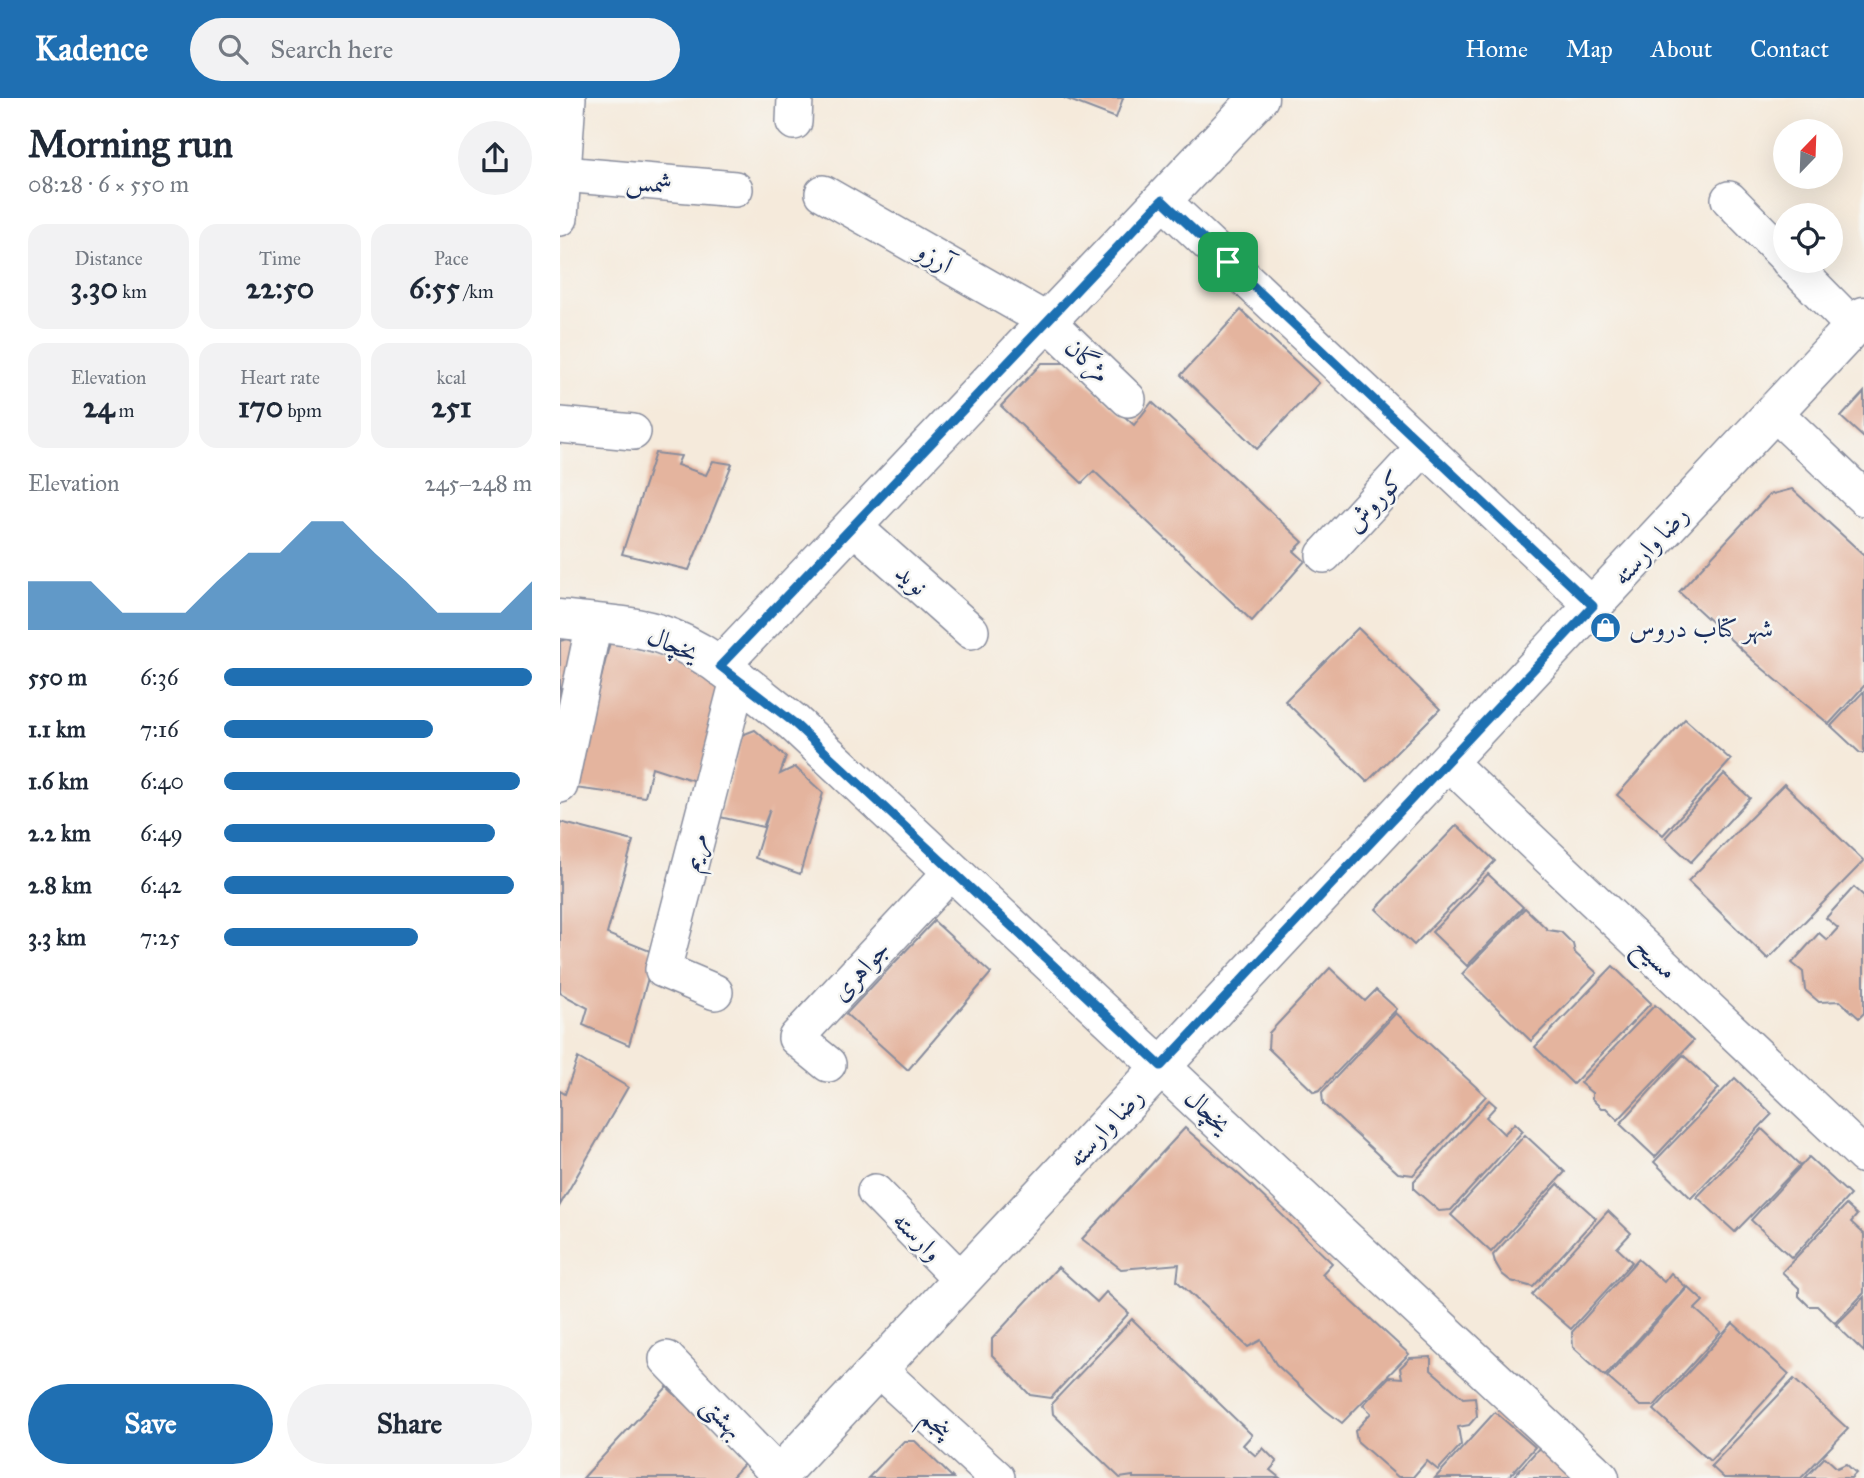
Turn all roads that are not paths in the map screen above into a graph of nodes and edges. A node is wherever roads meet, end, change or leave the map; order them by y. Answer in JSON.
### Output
{"nodes":[{"id":1,"x":568,"y":98,"type":"edge"},
{"id":2,"x":1259,"y":98,"type":"edge"},
{"id":3,"x":563,"y":174,"type":"junction"},
{"id":4,"x":734,"y":189,"type":"dead end"},
{"id":5,"x":823,"y":193,"type":"dead end"},
{"id":6,"x":1729,"y":199,"type":"dead end"},
{"id":7,"x":1162,"y":200,"type":"junction"},
{"id":8,"x":560,"y":218,"type":"edge"},
{"id":9,"x":1773,"y":244,"type":"edge"},
{"id":10,"x":1803,"y":273,"type":"edge"},
{"id":11,"x":1047,"y":321,"type":"junction"},
{"id":12,"x":1859,"y":321,"type":"edge"},
{"id":13,"x":1128,"y":399,"type":"dead end"},
{"id":14,"x":1774,"y":412,"type":"junction"},
{"id":15,"x":560,"y":425,"type":"edge"},
{"id":16,"x":633,"y":432,"type":"dead end"},
{"id":17,"x":1424,"y":447,"type":"junction"},
{"id":18,"x":1864,"y":498,"type":"edge"},
{"id":19,"x":853,"y":526,"type":"junction"},
{"id":20,"x":1324,"y":555,"type":"dead end"},
{"id":21,"x":1593,"y":606,"type":"junction"},
{"id":22,"x":577,"y":621,"type":"edge"},
{"id":23,"x":971,"y":631,"type":"dead end"},
{"id":24,"x":729,"y":673,"type":"junction"},
{"id":25,"x":1447,"y":761,"type":"junction"},
{"id":26,"x":560,"y":785,"type":"edge"},
{"id":27,"x":952,"y":871,"type":"junction"},
{"id":28,"x":715,"y":992,"type":"dead end"},
{"id":29,"x":828,"y":1064,"type":"dead end"},
{"id":30,"x":1161,"y":1066,"type":"junction"},
{"id":31,"x":1864,"y":1156,"type":"edge"},
{"id":32,"x":875,"y":1192,"type":"dead end"},
{"id":33,"x":961,"y":1280,"type":"junction"},
{"id":34,"x":667,"y":1359,"type":"dead end"},
{"id":35,"x":878,"y":1368,"type":"junction"},
{"id":36,"x":777,"y":1477,"type":"edge"},
{"id":37,"x":996,"y":1478,"type":"edge"},
{"id":38,"x":1600,"y":1478,"type":"edge"}],
"edges":[{"from":1,"to":3,"type":"street"},
{"from":2,"to":7,"type":"street"},
{"from":3,"to":4,"type":"street","name":"شمس"},
{"from":3,"to":8,"type":"street"},
{"from":5,"to":11,"type":"street","name":"آرزو"},
{"from":6,"to":9,"type":"street"},
{"from":7,"to":11,"type":"street"},
{"from":7,"to":17,"type":"street"},
{"from":10,"to":12,"type":"street"},
{"from":11,"to":13,"type":"street","name":"مژگان"},
{"from":11,"to":19,"type":"street"},
{"from":12,"to":14,"type":"street","name":"رضا وارسته"},
{"from":14,"to":18,"type":"street"},
{"from":14,"to":21,"type":"street","name":"رضا وارسته"},
{"from":15,"to":16,"type":"street"},
{"from":17,"to":20,"type":"street","name":"کوروش"},
{"from":17,"to":21,"type":"street"},
{"from":19,"to":23,"type":"street","name":"نوید"},
{"from":19,"to":24,"type":"street"},
{"from":21,"to":25,"type":"street","name":"رضا وارسته"},
{"from":22,"to":24,"type":"street","name":"یخچال"},
{"from":22,"to":26,"type":"street"},
{"from":24,"to":27,"type":"street","name":"یخچال"},
{"from":24,"to":28,"type":"street","name":"مریم"},
{"from":25,"to":30,"type":"street","name":"رضا وارسته"},
{"from":25,"to":31,"type":"street","name":"مسیح"},
{"from":27,"to":29,"type":"street","name":"جواهری"},
{"from":27,"to":30,"type":"street","name":"یخچال"},
{"from":30,"to":33,"type":"street","name":"رضا وارسته"},
{"from":30,"to":38,"type":"street","name":"یخچال"},
{"from":32,"to":33,"type":"street","name":"وارسته"},
{"from":33,"to":35,"type":"street","name":"رضا وارسته"},
{"from":34,"to":36,"type":"street","name":"بهشتی"},
{"from":35,"to":36,"type":"street","name":"رضا وارسته"},
{"from":35,"to":37,"type":"street","name":"پنجم"}]}
